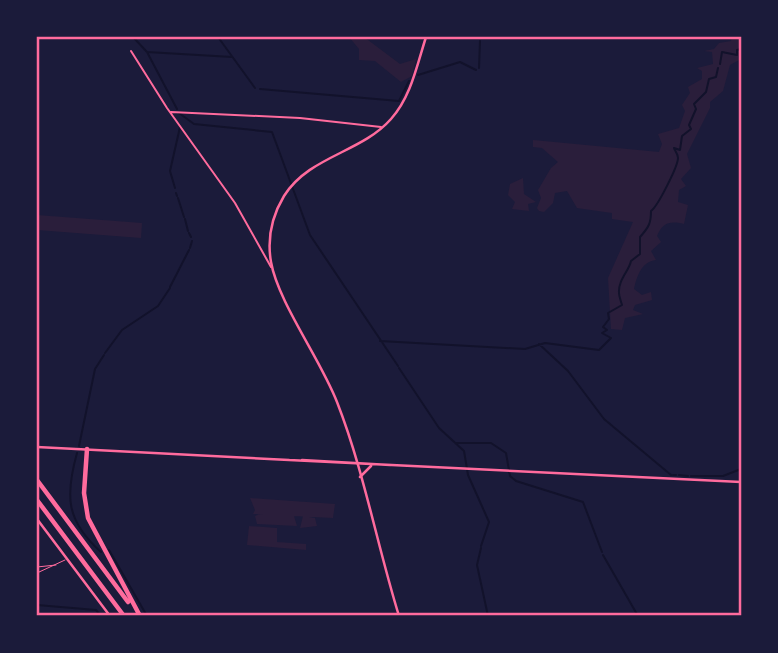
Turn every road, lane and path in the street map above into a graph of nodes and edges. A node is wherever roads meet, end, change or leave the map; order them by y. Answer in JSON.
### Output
{"nodes":[{"id":1,"x":426,"y":37,"type":"edge"},
{"id":2,"x":131,"y":51,"type":"dead end"},
{"id":3,"x":170,"y":113,"type":"junction"},
{"id":4,"x":382,"y":128,"type":"junction"},
{"id":5,"x":272,"y":267,"type":"junction"},
{"id":6,"x":37,"y":447,"type":"edge"},
{"id":7,"x":87,"y":449,"type":"junction"},
{"id":8,"x":357,"y":464,"type":"junction"},
{"id":9,"x":370,"y":466,"type":"junction"},
{"id":10,"x":404,"y":467,"type":"junction"},
{"id":11,"x":360,"y":477,"type":"junction"},
{"id":12,"x":37,"y":480,"type":"edge"},
{"id":13,"x":741,"y":482,"type":"edge"},
{"id":14,"x":37,"y":500,"type":"edge"},
{"id":15,"x":37,"y":519,"type":"edge"},
{"id":16,"x":67,"y":559,"type":"junction"},
{"id":17,"x":58,"y":565,"type":"junction"},
{"id":18,"x":37,"y":567,"type":"edge"},
{"id":19,"x":37,"y":573,"type":"edge"},
{"id":20,"x":110,"y":616,"type":"edge"},
{"id":21,"x":124,"y":616,"type":"edge"},
{"id":22,"x":139,"y":616,"type":"edge"},
{"id":23,"x":399,"y":616,"type":"edge"}],
"edges":[{"from":1,"to":4,"type":"street"},
{"from":2,"to":3,"type":"street"},
{"from":3,"to":4,"type":"street"},
{"from":3,"to":5,"type":"street"},
{"from":4,"to":5,"type":"street"},
{"from":5,"to":8,"type":"street"},
{"from":6,"to":7,"type":"street"},
{"from":7,"to":8,"type":"street"},
{"from":7,"to":22,"type":"highway"},
{"from":8,"to":9,"type":"street"},
{"from":8,"to":10,"type":"street"},
{"from":8,"to":11,"type":"street"},
{"from":9,"to":10,"type":"street"},
{"from":9,"to":11,"type":"street"},
{"from":10,"to":13,"type":"street"},
{"from":11,"to":23,"type":"street"},
{"from":12,"to":22,"type":"highway"},
{"from":14,"to":21,"type":"highway"},
{"from":15,"to":16,"type":"street"},
{"from":16,"to":17,"type":"lane"},
{"from":16,"to":20,"type":"street"},
{"from":17,"to":18,"type":"lane"},
{"from":17,"to":19,"type":"lane"}]}
